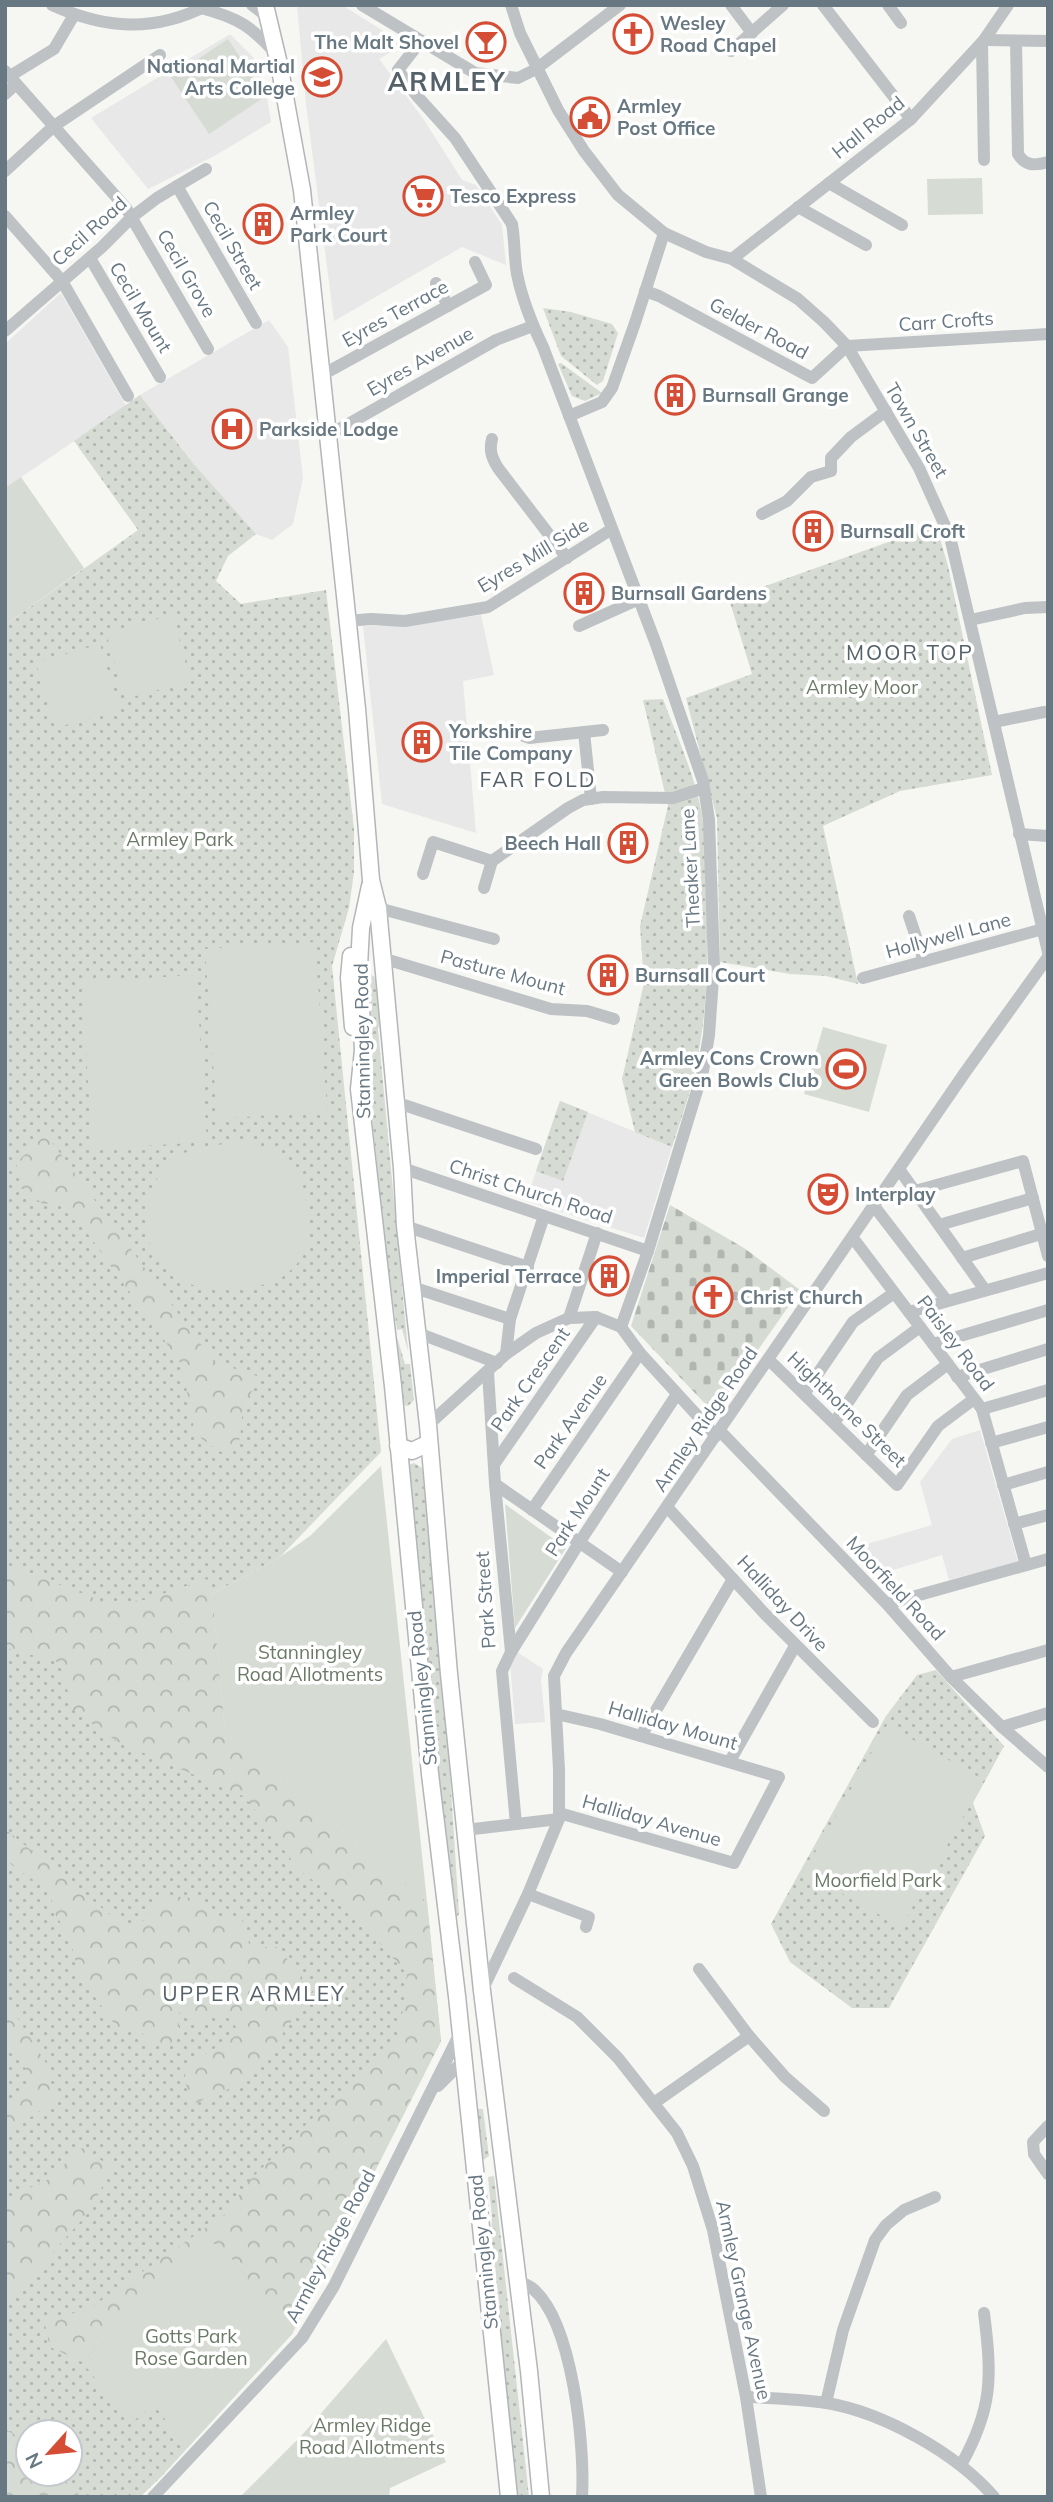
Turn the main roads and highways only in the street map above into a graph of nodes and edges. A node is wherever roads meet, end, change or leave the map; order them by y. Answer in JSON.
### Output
{"nodes":[{"id":1,"x":267,"y":11,"type":"edge"},
{"id":2,"x":371,"y":880,"type":"junction"},
{"id":3,"x":427,"y":1421,"type":"junction"},
{"id":4,"x":396,"y":1422,"type":"junction"},
{"id":5,"x":429,"y":1443,"type":"junction"},
{"id":6,"x":398,"y":1446,"type":"junction"},
{"id":7,"x":478,"y":1952,"type":"junction"},
{"id":8,"x":482,"y":1991,"type":"junction"},
{"id":9,"x":457,"y":1996,"type":"junction"},
{"id":10,"x":463,"y":2061,"type":"junction"},
{"id":11,"x":503,"y":2166,"type":"junction"},
{"id":12,"x":482,"y":2244,"type":"junction"},
{"id":13,"x":509,"y":2497,"type":"edge"},
{"id":14,"x":541,"y":2497,"type":"edge"}],
"edges":[{"from":1,"to":2,"type":"main road","name":"Stanningley Road"},
{"from":2,"to":3,"type":"main road","name":"Stanningley Road"},
{"from":2,"to":4,"type":"main road","name":"Stanningley Road"},
{"from":3,"to":4,"type":"main road"},
{"from":3,"to":5,"type":"main road","name":"Stanningley Road"},
{"from":4,"to":6,"type":"main road","name":"Stanningley Road"},
{"from":5,"to":6,"type":"main road"},
{"from":5,"to":7,"type":"main road","name":"Stanningley Road"},
{"from":6,"to":9,"type":"main road","name":"Stanningley Road"},
{"from":7,"to":8,"type":"main road","name":"Stanningley Road"},
{"from":7,"to":9,"type":"main road"},
{"from":8,"to":10,"type":"main road"},
{"from":8,"to":11,"type":"main road","name":"Stanningley Road"},
{"from":9,"to":10,"type":"main road","name":"Stanningley Road"},
{"from":10,"to":12,"type":"main road","name":"Stanningley Road"},
{"from":11,"to":12,"type":"main road"},
{"from":11,"to":14,"type":"main road","name":"Stanningley Road"},
{"from":12,"to":13,"type":"main road","name":"Stanningley Road"}]}
